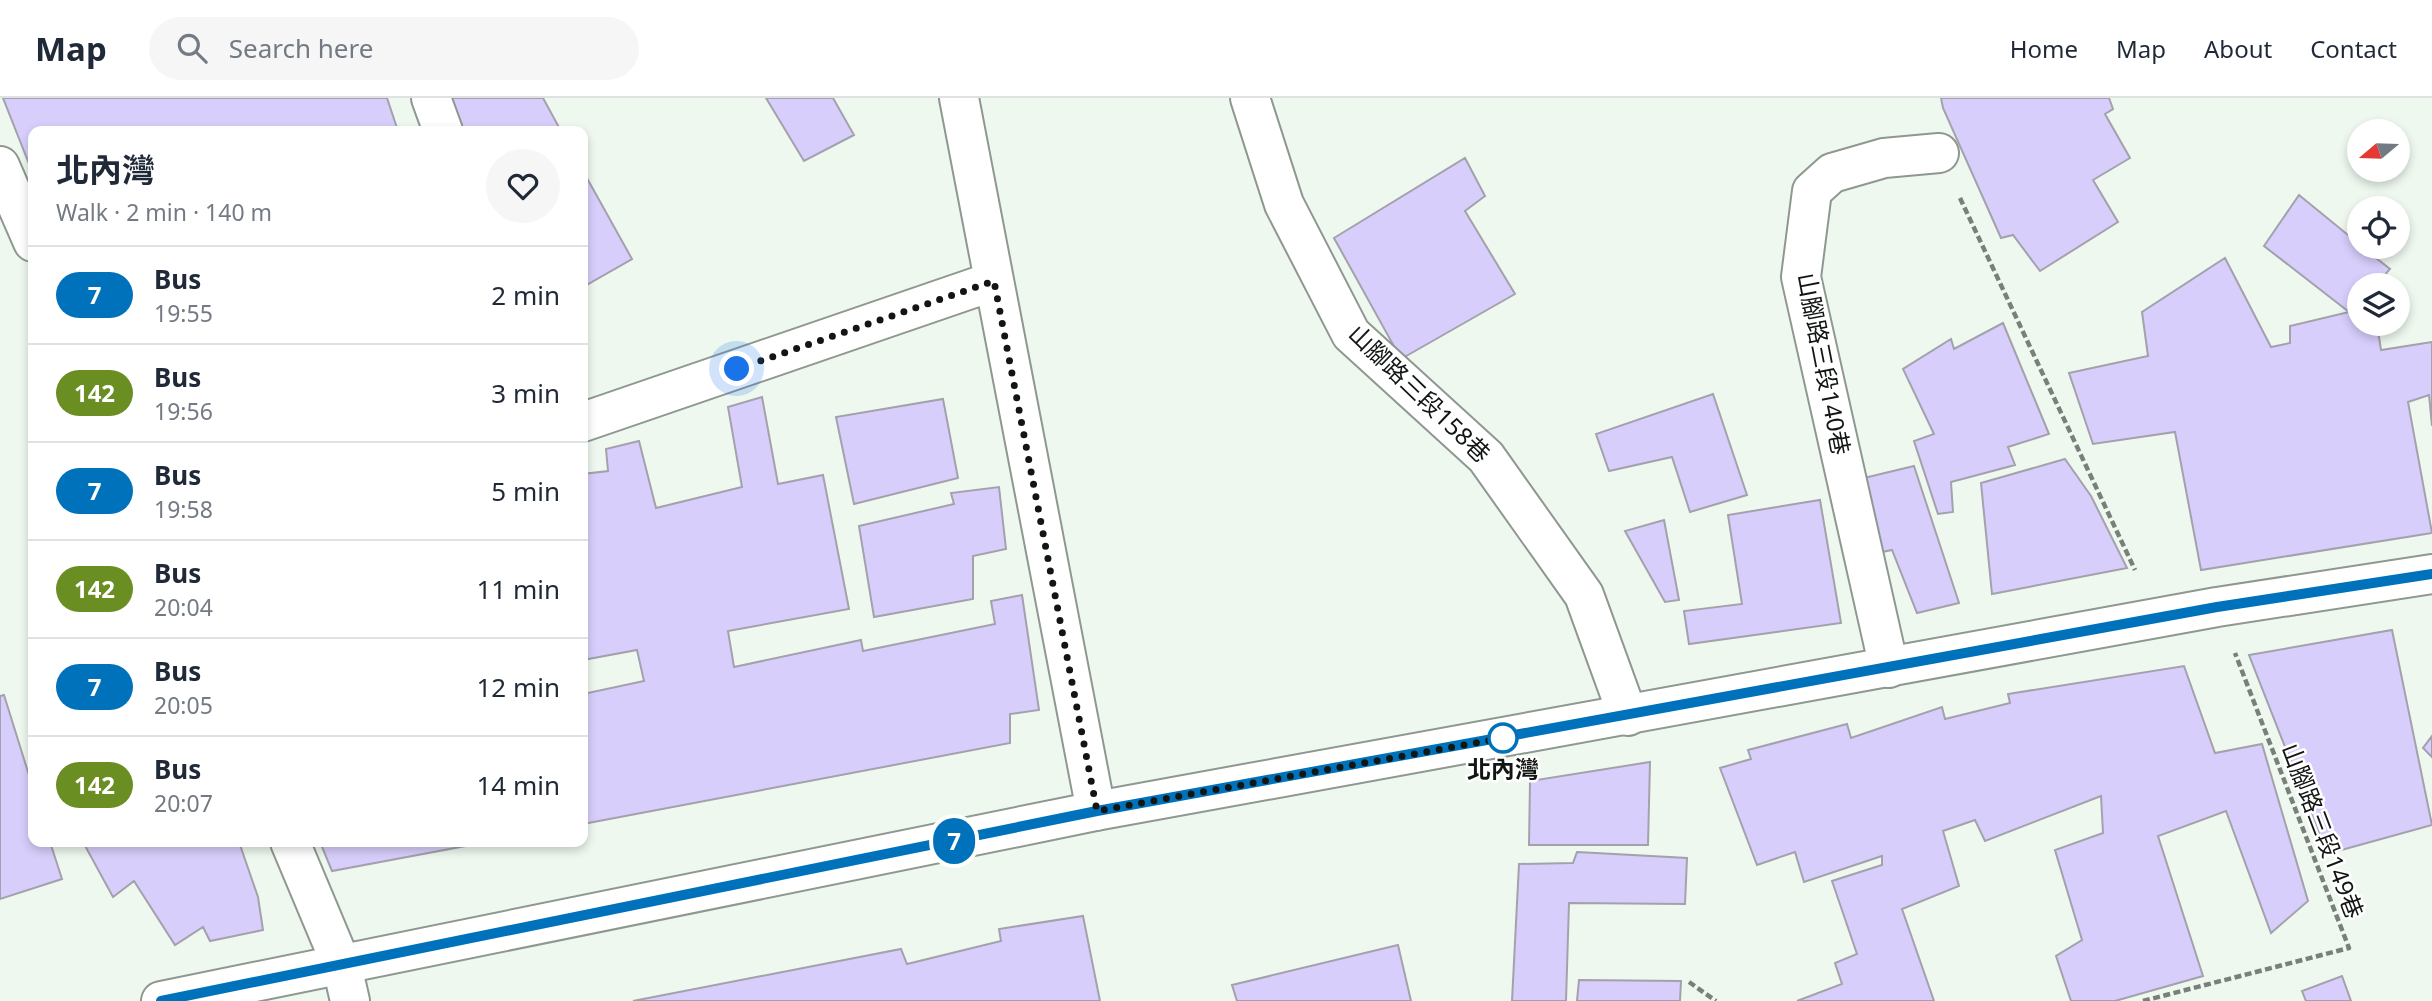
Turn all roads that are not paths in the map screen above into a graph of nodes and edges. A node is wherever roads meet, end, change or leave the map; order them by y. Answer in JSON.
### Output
{"nodes":[{"id":1,"x":431,"y":98,"type":"edge"},
{"id":2,"x":959,"y":98,"type":"edge"},
{"id":3,"x":1250,"y":98,"type":"edge"},
{"id":4,"x":441,"y":126,"type":"edge"},
{"id":5,"x":1939,"y":153,"type":"road end"},
{"id":6,"x":0,"y":166,"type":"edge"},
{"id":7,"x":28,"y":230,"type":"edge"},
{"id":8,"x":994,"y":281,"type":"junction"},
{"id":9,"x":588,"y":420,"type":"edge"},
{"id":10,"x":2432,"y":574,"type":"edge"},
{"id":11,"x":1889,"y":668,"type":"junction"},
{"id":12,"x":1628,"y":716,"type":"junction"},
{"id":13,"x":1097,"y":811,"type":"junction"},
{"id":14,"x":292,"y":847,"type":"edge"},
{"id":15,"x":346,"y":983,"type":"edge"},
{"id":16,"x":161,"y":1001,"type":"edge"}],
"edges":[{"from":1,"to":4,"type":"main road"},
{"from":2,"to":8,"type":"main road"},
{"from":3,"to":12,"type":"main road","name":"山腳路三段158巷"},
{"from":5,"to":11,"type":"main road","name":"山腳路三段140巷"},
{"from":6,"to":7,"type":"main road"},
{"from":8,"to":9,"type":"main road"},
{"from":8,"to":13,"type":"main road"},
{"from":10,"to":11,"type":"main road"},
{"from":11,"to":12,"type":"main road"},
{"from":12,"to":13,"type":"main road"},
{"from":13,"to":15,"type":"main road"},
{"from":14,"to":15,"type":"main road"},
{"from":15,"to":16,"type":"main road"}]}
